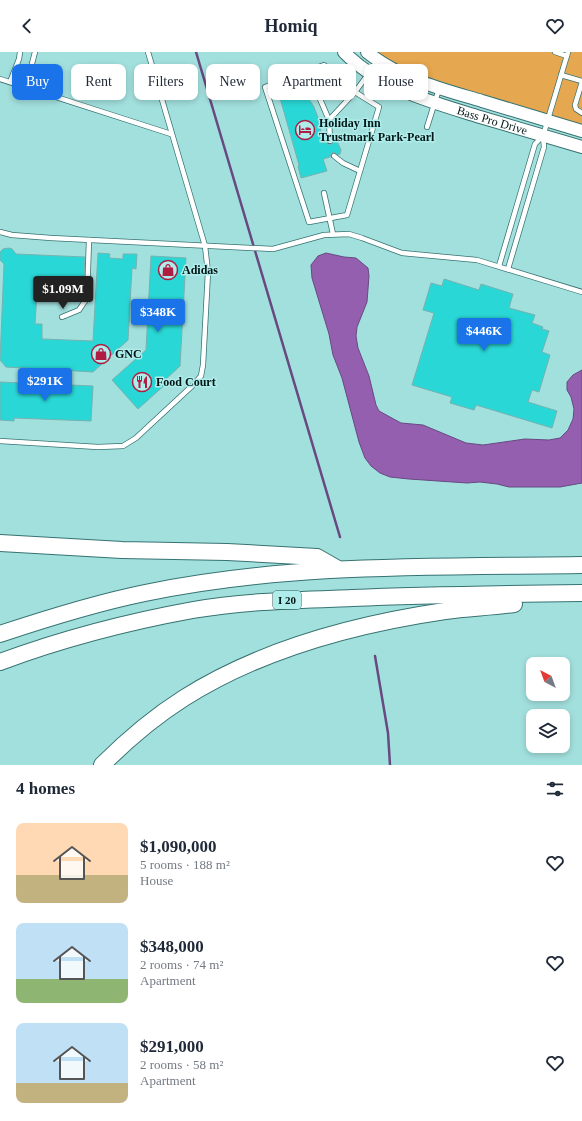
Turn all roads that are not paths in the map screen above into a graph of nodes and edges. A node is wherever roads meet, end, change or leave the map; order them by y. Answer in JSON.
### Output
{"nodes":[{"id":1,"x":20,"y":52,"type":"edge"},
{"id":2,"x":35,"y":52,"type":"edge"},
{"id":3,"x":148,"y":52,"type":"edge"},
{"id":4,"x":344,"y":52,"type":"edge"},
{"id":5,"x":367,"y":52,"type":"edge"},
{"id":6,"x":555,"y":52,"type":"edge"},
{"id":7,"x":568,"y":54,"type":"edge"},
{"id":8,"x":378,"y":61,"type":"junction"},
{"id":9,"x":32,"y":64,"type":"edge"},
{"id":10,"x":376,"y":64,"type":"edge"},
{"id":11,"x":364,"y":69,"type":"edge"},
{"id":12,"x":561,"y":75,"type":"junction"},
{"id":13,"x":0,"y":79,"type":"edge"},
{"id":14,"x":364,"y":80,"type":"edge"},
{"id":15,"x":10,"y":82,"type":"joint"},
{"id":16,"x":582,"y":82,"type":"edge"},
{"id":17,"x":268,"y":86,"type":"edge"},
{"id":18,"x":439,"y":89,"type":"junction"},
{"id":19,"x":356,"y":91,"type":"edge"},
{"id":20,"x":356,"y":93,"type":"edge"},
{"id":21,"x":268,"y":96,"type":"edge"},
{"id":22,"x":63,"y":99,"type":"edge"},
{"id":23,"x":269,"y":100,"type":"edge"},
{"id":24,"x":320,"y":100,"type":"edge"},
{"id":25,"x":348,"y":100,"type":"edge"},
{"id":26,"x":427,"y":100,"type":"edge"},
{"id":27,"x":434,"y":103,"type":"junction"},
{"id":28,"x":582,"y":113,"type":"edge"},
{"id":29,"x":329,"y":120,"type":"junction"},
{"id":30,"x":547,"y":121,"type":"junction"},
{"id":31,"x":427,"y":127,"type":"dead end"},
{"id":32,"x":582,"y":131,"type":"edge"},
{"id":33,"x":171,"y":134,"type":"junction"},
{"id":34,"x":543,"y":136,"type":"junction"},
{"id":35,"x":330,"y":141,"type":"dead end"},
{"id":36,"x":582,"y":147,"type":"edge"},
{"id":37,"x":334,"y":156,"type":"dead end"},
{"id":38,"x":360,"y":171,"type":"junction"},
{"id":39,"x":324,"y":193,"type":"dead end"},
{"id":40,"x":330,"y":218,"type":"junction"},
{"id":41,"x":0,"y":232,"type":"edge"},
{"id":42,"x":333,"y":234,"type":"junction"},
{"id":43,"x":89,"y":240,"type":"junction"},
{"id":44,"x":205,"y":246,"type":"junction"},
{"id":45,"x":499,"y":266,"type":"junction"},
{"id":46,"x":508,"y":269,"type":"junction"},
{"id":47,"x":582,"y":292,"type":"edge"},
{"id":48,"x":62,"y":317,"type":"dead end"},
{"id":49,"x":0,"y":441,"type":"edge"},
{"id":50,"x":0,"y":543,"type":"edge"},
{"id":51,"x":582,"y":565,"type":"edge"},
{"id":52,"x":338,"y":569,"type":"junction"},
{"id":53,"x":582,"y":594,"type":"edge"},
{"id":54,"x":0,"y":634,"type":"edge"},
{"id":55,"x":0,"y":662,"type":"edge"},
{"id":56,"x":102,"y":765,"type":"edge"}],
"edges":[{"from":1,"to":15,"type":"lane"},
{"from":2,"to":9,"type":"lane"},
{"from":3,"to":33,"type":"lane"},
{"from":4,"to":11,"type":"street","name":"Bass Pro Drive"},
{"from":5,"to":8,"type":"street","name":"Bass Pro Drive"},
{"from":6,"to":7,"type":"lane"},
{"from":7,"to":12,"type":"lane"},
{"from":8,"to":10,"type":"lane"},
{"from":8,"to":18,"type":"street","name":"Bass Pro Drive"},
{"from":12,"to":16,"type":"lane"},
{"from":12,"to":30,"type":"lane"},
{"from":13,"to":15,"type":"lane"},
{"from":14,"to":19,"type":"lane"},
{"from":16,"to":28,"type":"lane"},
{"from":17,"to":21,"type":"lane"},
{"from":18,"to":27,"type":"lane"},
{"from":18,"to":30,"type":"street","name":"Bass Pro Drive"},
{"from":20,"to":38,"type":"lane"},
{"from":22,"to":33,"type":"lane"},
{"from":23,"to":40,"type":"lane"},
{"from":24,"to":29,"type":"lane"},
{"from":25,"to":29,"type":"lane"},
{"from":26,"to":27,"type":"street","name":"Bass Pro Drive"},
{"from":27,"to":31,"type":"lane"},
{"from":27,"to":34,"type":"street","name":"Bass Pro Drive"},
{"from":29,"to":35,"type":"lane"},
{"from":30,"to":32,"type":"street","name":"Bass Pro Drive"},
{"from":30,"to":34,"type":"lane"},
{"from":33,"to":44,"type":"lane"},
{"from":34,"to":36,"type":"street","name":"Bass Pro Drive"},
{"from":34,"to":45,"type":"lane"},
{"from":34,"to":46,"type":"lane"},
{"from":37,"to":38,"type":"lane"},
{"from":38,"to":40,"type":"lane"},
{"from":39,"to":40,"type":"lane"},
{"from":40,"to":42,"type":"lane"},
{"from":41,"to":43,"type":"lane"},
{"from":42,"to":44,"type":"lane"},
{"from":42,"to":45,"type":"lane"},
{"from":43,"to":44,"type":"lane"},
{"from":43,"to":48,"type":"lane"},
{"from":44,"to":49,"type":"lane"},
{"from":45,"to":46,"type":"lane"},
{"from":46,"to":47,"type":"lane"},
{"from":50,"to":52,"type":"highway"},
{"from":51,"to":52,"type":"highway","number":"I 20"},
{"from":52,"to":54,"type":"highway","number":"I 20"},
{"from":53,"to":55,"type":"highway","number":"I 20"},
{"from":53,"to":56,"type":"highway"}]}
